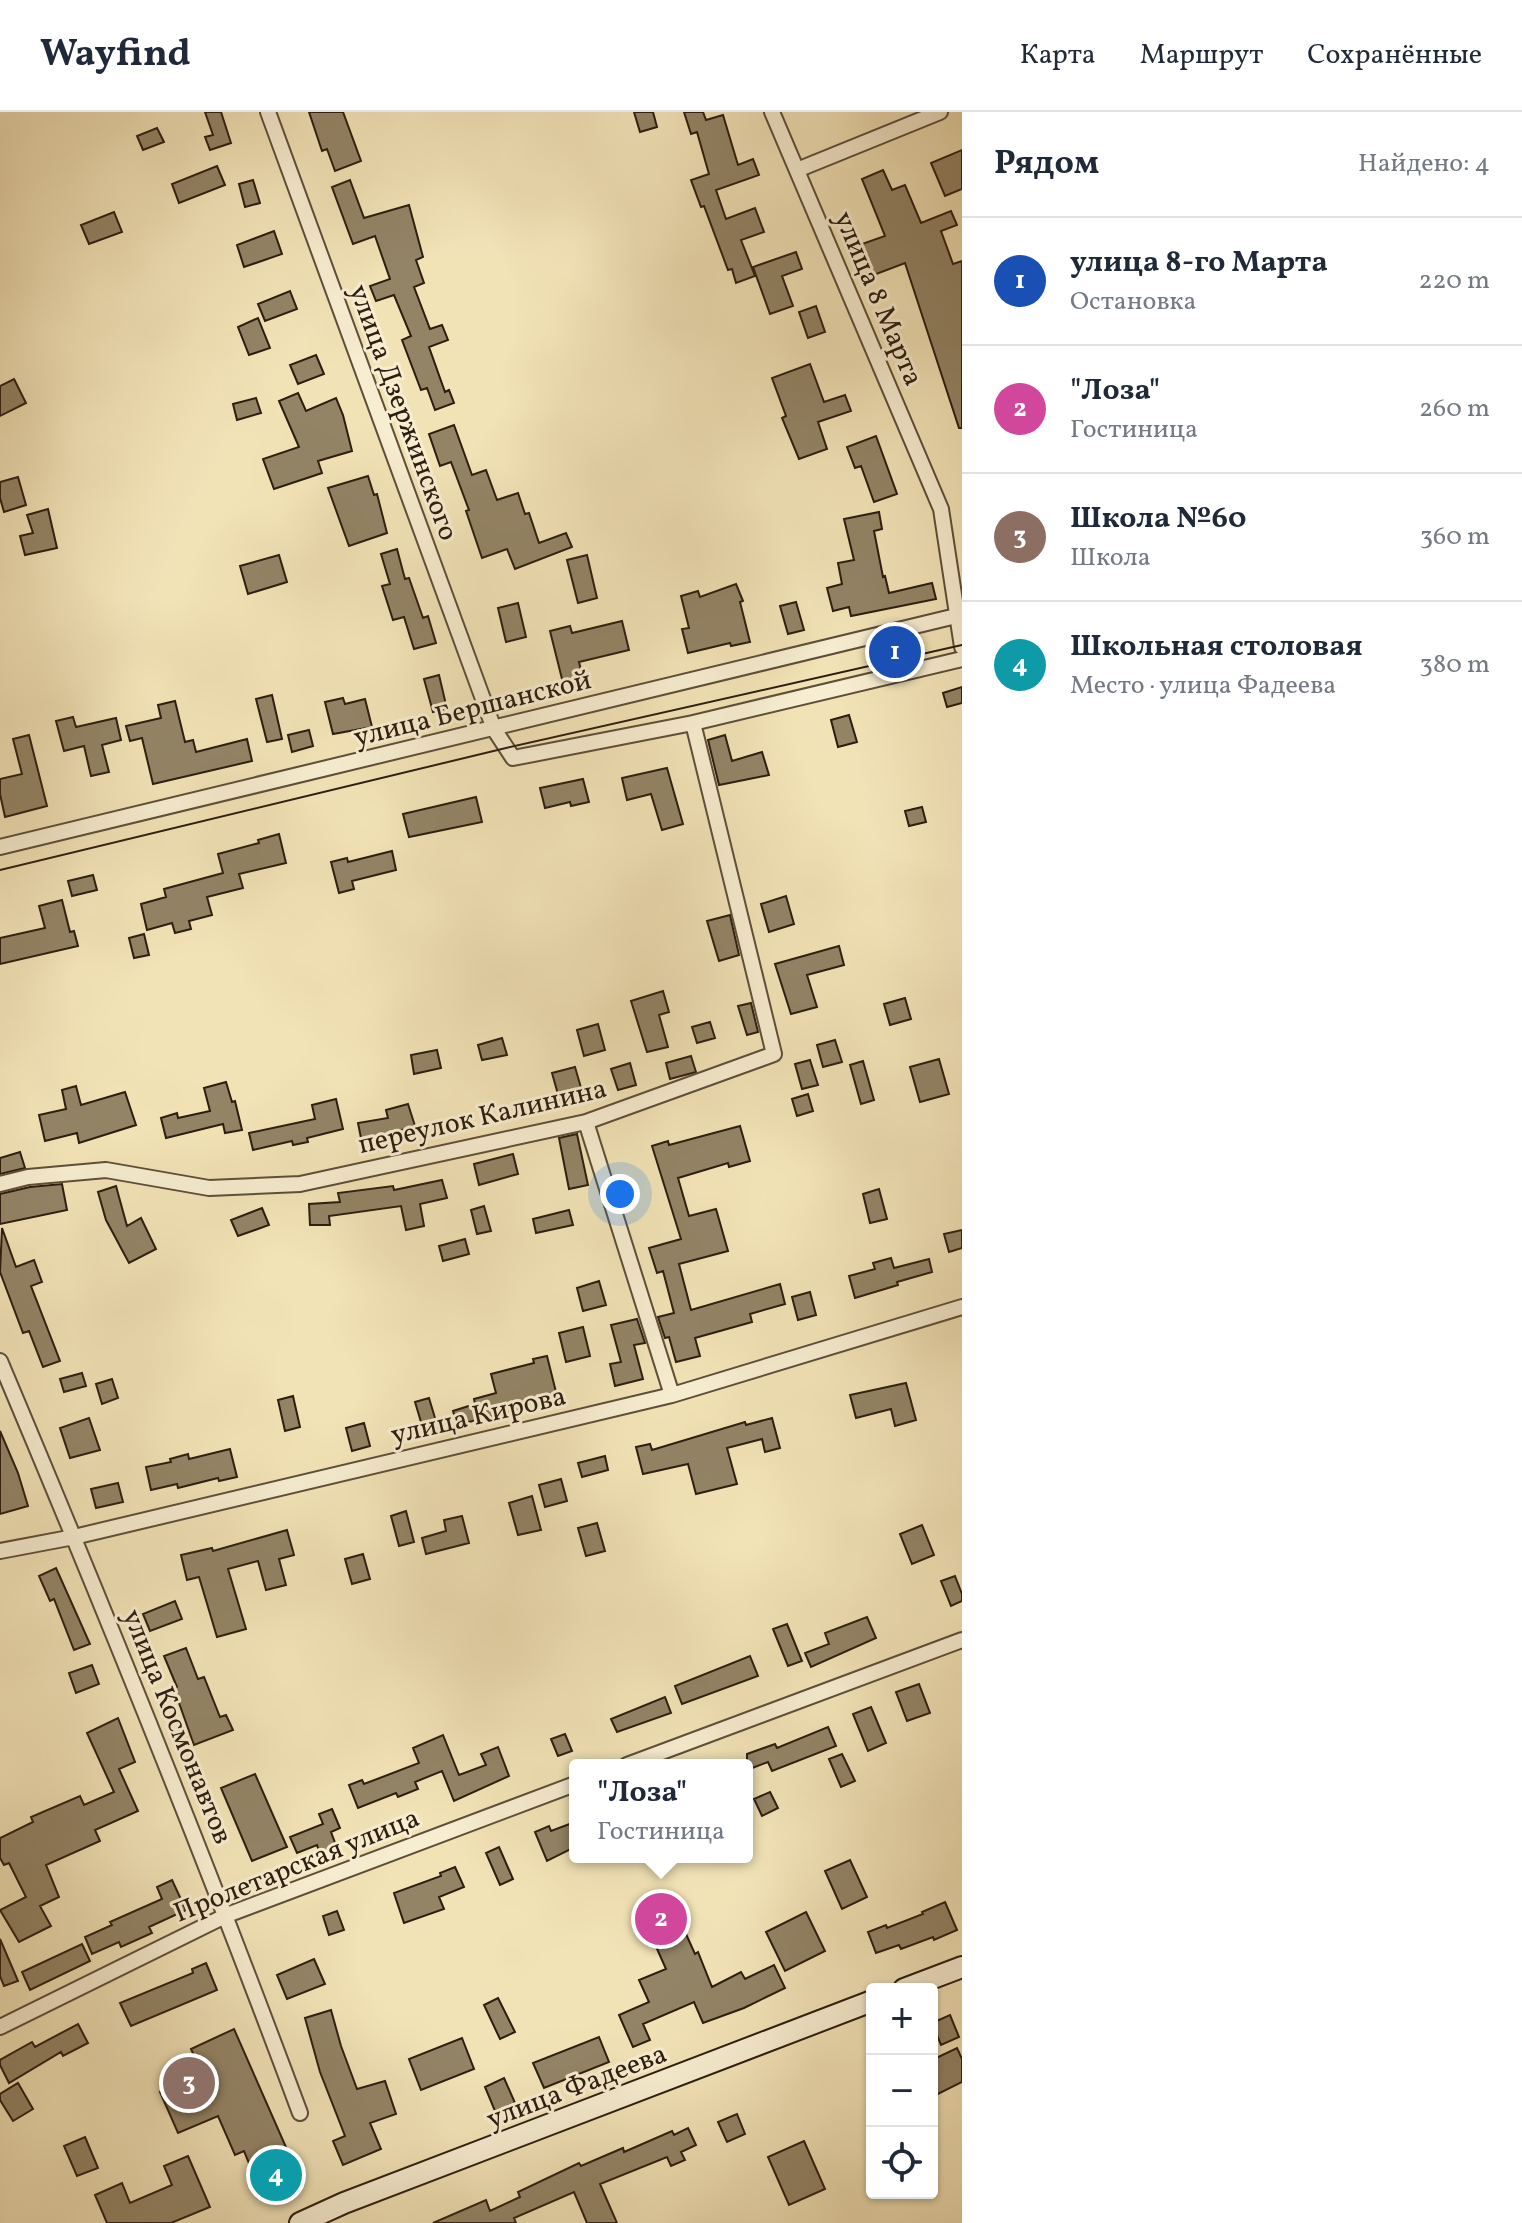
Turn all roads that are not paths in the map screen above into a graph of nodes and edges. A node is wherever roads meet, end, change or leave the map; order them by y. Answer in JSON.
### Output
{"nodes":[{"id":1,"x":268,"y":112,"type":"edge"},
{"id":2,"x":772,"y":112,"type":"edge"},
{"id":3,"x":940,"y":112,"type":"edge"},
{"id":4,"x":797,"y":170,"type":"junction"},
{"id":5,"x":956,"y":616,"type":"junction"},
{"id":6,"x":962,"y":647,"type":"edge"},
{"id":7,"x":962,"y":659,"type":"edge"},
{"id":8,"x":693,"y":723,"type":"junction"},
{"id":9,"x":494,"y":729,"type":"junction"},
{"id":10,"x":0,"y":847,"type":"edge"},
{"id":11,"x":586,"y":1122,"type":"junction"},
{"id":12,"x":0,"y":1184,"type":"edge"},
{"id":13,"x":962,"y":1307,"type":"edge"},
{"id":14,"x":0,"y":1361,"type":"edge"},
{"id":15,"x":672,"y":1395,"type":"junction"},
{"id":16,"x":74,"y":1537,"type":"junction"},
{"id":17,"x":0,"y":1551,"type":"edge"},
{"id":18,"x":962,"y":1640,"type":"edge"},
{"id":19,"x":643,"y":1759,"type":"edge"},
{"id":20,"x":569,"y":1786,"type":"edge"},
{"id":21,"x":227,"y":1915,"type":"junction"},
{"id":22,"x":962,"y":1967,"type":"edge"},
{"id":23,"x":920,"y":1983,"type":"edge"},
{"id":24,"x":866,"y":2003,"type":"edge"},
{"id":25,"x":0,"y":2027,"type":"edge"},
{"id":26,"x":300,"y":2113,"type":"dead end"},
{"id":27,"x":300,"y":2223,"type":"edge"}],
"edges":[{"from":1,"to":9,"type":"street","name":"улица Дзержинского"},
{"from":2,"to":4,"type":"street","name":"улица 8 Марта"},
{"from":3,"to":4,"type":"street"},
{"from":4,"to":5,"type":"street","name":"улица 8 Марта"},
{"from":5,"to":6,"type":"street","name":"улица 8 Марта"},
{"from":5,"to":9,"type":"street","name":"улица Бершанской"},
{"from":7,"to":8,"type":"street"},
{"from":8,"to":9,"type":"street"},
{"from":8,"to":11,"type":"street","name":"переулок Калинина"},
{"from":9,"to":10,"type":"street","name":"улица Бершанской"},
{"from":11,"to":12,"type":"street","name":"переулок Калинина"},
{"from":11,"to":15,"type":"street"},
{"from":13,"to":15,"type":"street","name":"улица Кирова"},
{"from":14,"to":16,"type":"street","name":"улица Космонавтов"},
{"from":15,"to":16,"type":"street","name":"улица Кирова"},
{"from":16,"to":17,"type":"street","name":"улица Кирова"},
{"from":16,"to":21,"type":"street","name":"улица Космонавтов"},
{"from":18,"to":19,"type":"street"},
{"from":20,"to":21,"type":"street","name":"Пролетарская улица"},
{"from":21,"to":25,"type":"street","name":"Пролетарская улица"},
{"from":21,"to":26,"type":"street","name":"улица Космонавтов"},
{"from":22,"to":23,"type":"main road"},
{"from":24,"to":27,"type":"main road","name":"улица Фадеева"}]}
